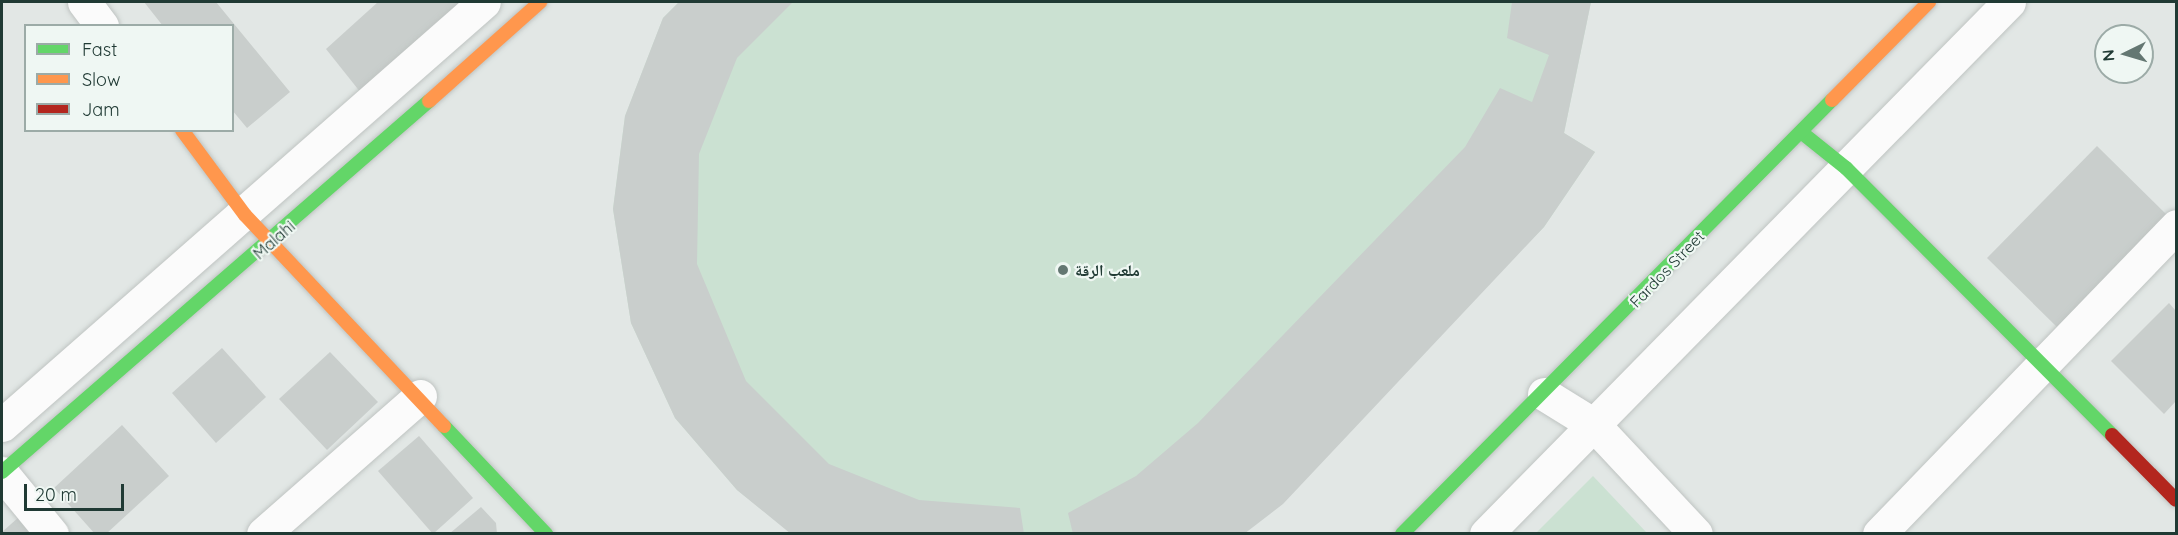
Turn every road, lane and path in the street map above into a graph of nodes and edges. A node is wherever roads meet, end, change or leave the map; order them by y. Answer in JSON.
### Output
{"nodes":[{"id":1,"x":84,"y":2,"type":"edge"},
{"id":2,"x":484,"y":2,"type":"edge"},
{"id":3,"x":540,"y":2,"type":"edge"},
{"id":4,"x":1929,"y":2,"type":"edge"},
{"id":5,"x":2009,"y":2,"type":"edge"},
{"id":6,"x":100,"y":24,"type":"edge"},
{"id":7,"x":183,"y":132,"type":"edge"},
{"id":8,"x":1801,"y":132,"type":"junction"},
{"id":9,"x":1846,"y":168,"type":"junction"},
{"id":10,"x":245,"y":215,"type":"junction"},
{"id":11,"x":2176,"y":226,"type":"edge"},
{"id":12,"x":273,"y":240,"type":"junction"},
{"id":13,"x":2042,"y":365,"type":"junction"},
{"id":14,"x":1544,"y":394,"type":"junction"},
{"id":15,"x":420,"y":396,"type":"junction"},
{"id":16,"x":2,"y":425,"type":"edge"},
{"id":17,"x":1594,"y":425,"type":"junction"},
{"id":18,"x":2,"y":472,"type":"edge"},
{"id":19,"x":2176,"y":500,"type":"edge"},
{"id":20,"x":282,"y":527,"type":"edge"},
{"id":21,"x":52,"y":534,"type":"edge"},
{"id":22,"x":546,"y":534,"type":"edge"},
{"id":23,"x":1401,"y":534,"type":"edge"},
{"id":24,"x":1486,"y":534,"type":"edge"},
{"id":25,"x":1696,"y":534,"type":"edge"},
{"id":26,"x":1879,"y":534,"type":"edge"}],
"edges":[{"from":1,"to":6,"type":"street"},
{"from":2,"to":10,"type":"street"},
{"from":3,"to":12,"type":"street","name":"Malahi"},
{"from":4,"to":8,"type":"street","name":"Fardos Street"},
{"from":5,"to":9,"type":"street"},
{"from":7,"to":10,"type":"street"},
{"from":8,"to":9,"type":"street"},
{"from":8,"to":14,"type":"street","name":"Fardos Street"},
{"from":9,"to":13,"type":"street"},
{"from":9,"to":17,"type":"street"},
{"from":10,"to":12,"type":"street"},
{"from":10,"to":16,"type":"street"},
{"from":11,"to":13,"type":"street"},
{"from":12,"to":15,"type":"street"},
{"from":12,"to":18,"type":"street","name":"Malahi"},
{"from":13,"to":19,"type":"street"},
{"from":13,"to":26,"type":"street"},
{"from":14,"to":17,"type":"street"},
{"from":14,"to":23,"type":"street","name":"Fardos Street"},
{"from":15,"to":20,"type":"street"},
{"from":15,"to":22,"type":"street"},
{"from":17,"to":24,"type":"street"},
{"from":17,"to":25,"type":"street"},
{"from":18,"to":21,"type":"street"}]}
